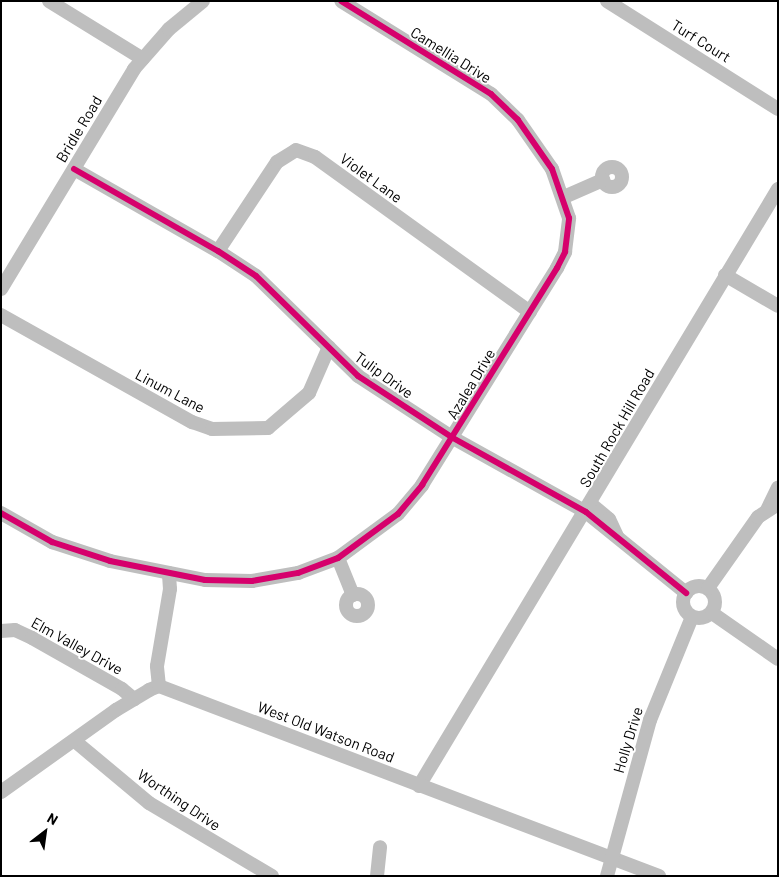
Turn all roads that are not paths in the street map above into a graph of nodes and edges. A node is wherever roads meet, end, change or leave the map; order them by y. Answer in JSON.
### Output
{"nodes":[{"id":1,"x":49,"y":1,"type":"edge"},
{"id":2,"x":203,"y":1,"type":"edge"},
{"id":3,"x":341,"y":1,"type":"edge"},
{"id":4,"x":607,"y":1,"type":"edge"},
{"id":5,"x":143,"y":59,"type":"junction"},
{"id":6,"x":778,"y":109,"type":"edge"},
{"id":7,"x":74,"y":169,"type":"junction"},
{"id":8,"x":603,"y":180,"type":"dead end"},
{"id":9,"x":778,"y":188,"type":"edge"},
{"id":10,"x":564,"y":197,"type":"junction"},
{"id":11,"x":218,"y":251,"type":"junction"},
{"id":12,"x":725,"y":275,"type":"junction"},
{"id":13,"x":1,"y":289,"type":"edge"},
{"id":14,"x":778,"y":306,"type":"edge"},
{"id":15,"x":530,"y":312,"type":"junction"},
{"id":16,"x":1,"y":315,"type":"edge"},
{"id":17,"x":329,"y":347,"type":"junction"},
{"id":18,"x":453,"y":438,"type":"junction"},
{"id":19,"x":778,"y":486,"type":"edge"},
{"id":20,"x":772,"y":507,"type":"edge"},
{"id":21,"x":588,"y":508,"type":"junction"},
{"id":22,"x":1,"y":513,"type":"edge"},
{"id":23,"x":338,"y":558,"type":"junction"},
{"id":24,"x":169,"y":573,"type":"junction"},
{"id":25,"x":708,"y":588,"type":"junction"},
{"id":26,"x":686,"y":593,"type":"junction"},
{"id":27,"x":353,"y":595,"type":"dead end"},
{"id":28,"x":712,"y":613,"type":"junction"},
{"id":29,"x":692,"y":617,"type":"junction"},
{"id":30,"x":1,"y":631,"type":"edge"},
{"id":31,"x":778,"y":659,"type":"edge"},
{"id":32,"x":160,"y":686,"type":"junction"},
{"id":33,"x":134,"y":699,"type":"junction"},
{"id":34,"x":76,"y":742,"type":"junction"},
{"id":35,"x":419,"y":786,"type":"junction"},
{"id":36,"x":1,"y":792,"type":"edge"},
{"id":37,"x":380,"y":847,"type":"dead end"},
{"id":38,"x":610,"y":858,"type":"junction"},
{"id":39,"x":272,"y":876,"type":"edge"},
{"id":40,"x":377,"y":876,"type":"edge"},
{"id":41,"x":607,"y":876,"type":"edge"},
{"id":42,"x":659,"y":876,"type":"edge"}],
"edges":[{"from":1,"to":5,"type":"street"},
{"from":2,"to":5,"type":"street","name":"Bridle Road"},
{"from":3,"to":10,"type":"street","name":"Camellia Drive"},
{"from":4,"to":6,"type":"street","name":"Turf Court"},
{"from":5,"to":7,"type":"street","name":"Bridle Road"},
{"from":7,"to":11,"type":"street","name":"Tulip Drive"},
{"from":7,"to":13,"type":"street","name":"Bridle Road"},
{"from":8,"to":10,"type":"street"},
{"from":9,"to":12,"type":"street","name":"South Rock Hill Road"},
{"from":10,"to":15,"type":"street","name":"Azalea Drive"},
{"from":11,"to":15,"type":"street","name":"Violet Lane"},
{"from":11,"to":17,"type":"street","name":"Tulip Drive"},
{"from":12,"to":14,"type":"street"},
{"from":12,"to":21,"type":"street","name":"South Rock Hill Road"},
{"from":15,"to":18,"type":"street","name":"Azalea Drive"},
{"from":16,"to":17,"type":"street","name":"Linum Lane"},
{"from":17,"to":18,"type":"street","name":"Tulip Drive"},
{"from":18,"to":21,"type":"street","name":"Tulip Drive"},
{"from":18,"to":23,"type":"street","name":"Azalea Drive"},
{"from":19,"to":20,"type":"street"},
{"from":20,"to":25,"type":"street"},
{"from":21,"to":26,"type":"street","name":"Tulip Drive"},
{"from":21,"to":35,"type":"street","name":"South Rock Hill Road"},
{"from":22,"to":24,"type":"street","name":"Azalea Drive"},
{"from":23,"to":24,"type":"street","name":"Azalea Drive"},
{"from":23,"to":27,"type":"street"},
{"from":24,"to":32,"type":"street"},
{"from":25,"to":26,"type":"street"},
{"from":25,"to":28,"type":"street"},
{"from":26,"to":29,"type":"street"},
{"from":28,"to":29,"type":"street"},
{"from":28,"to":31,"type":"street"},
{"from":29,"to":38,"type":"street","name":"Holly Drive"},
{"from":30,"to":33,"type":"street","name":"Elm Valley Drive"},
{"from":32,"to":33,"type":"street"},
{"from":32,"to":35,"type":"street","name":"West Old Watson Road"},
{"from":33,"to":34,"type":"street"},
{"from":34,"to":36,"type":"street"},
{"from":34,"to":39,"type":"street","name":"Worthing Drive"},
{"from":35,"to":38,"type":"street","name":"West Old Watson Road"},
{"from":37,"to":40,"type":"street"},
{"from":38,"to":41,"type":"street","name":"Holly Drive"},
{"from":38,"to":42,"type":"street","name":"West Old Watson Road"}]}
